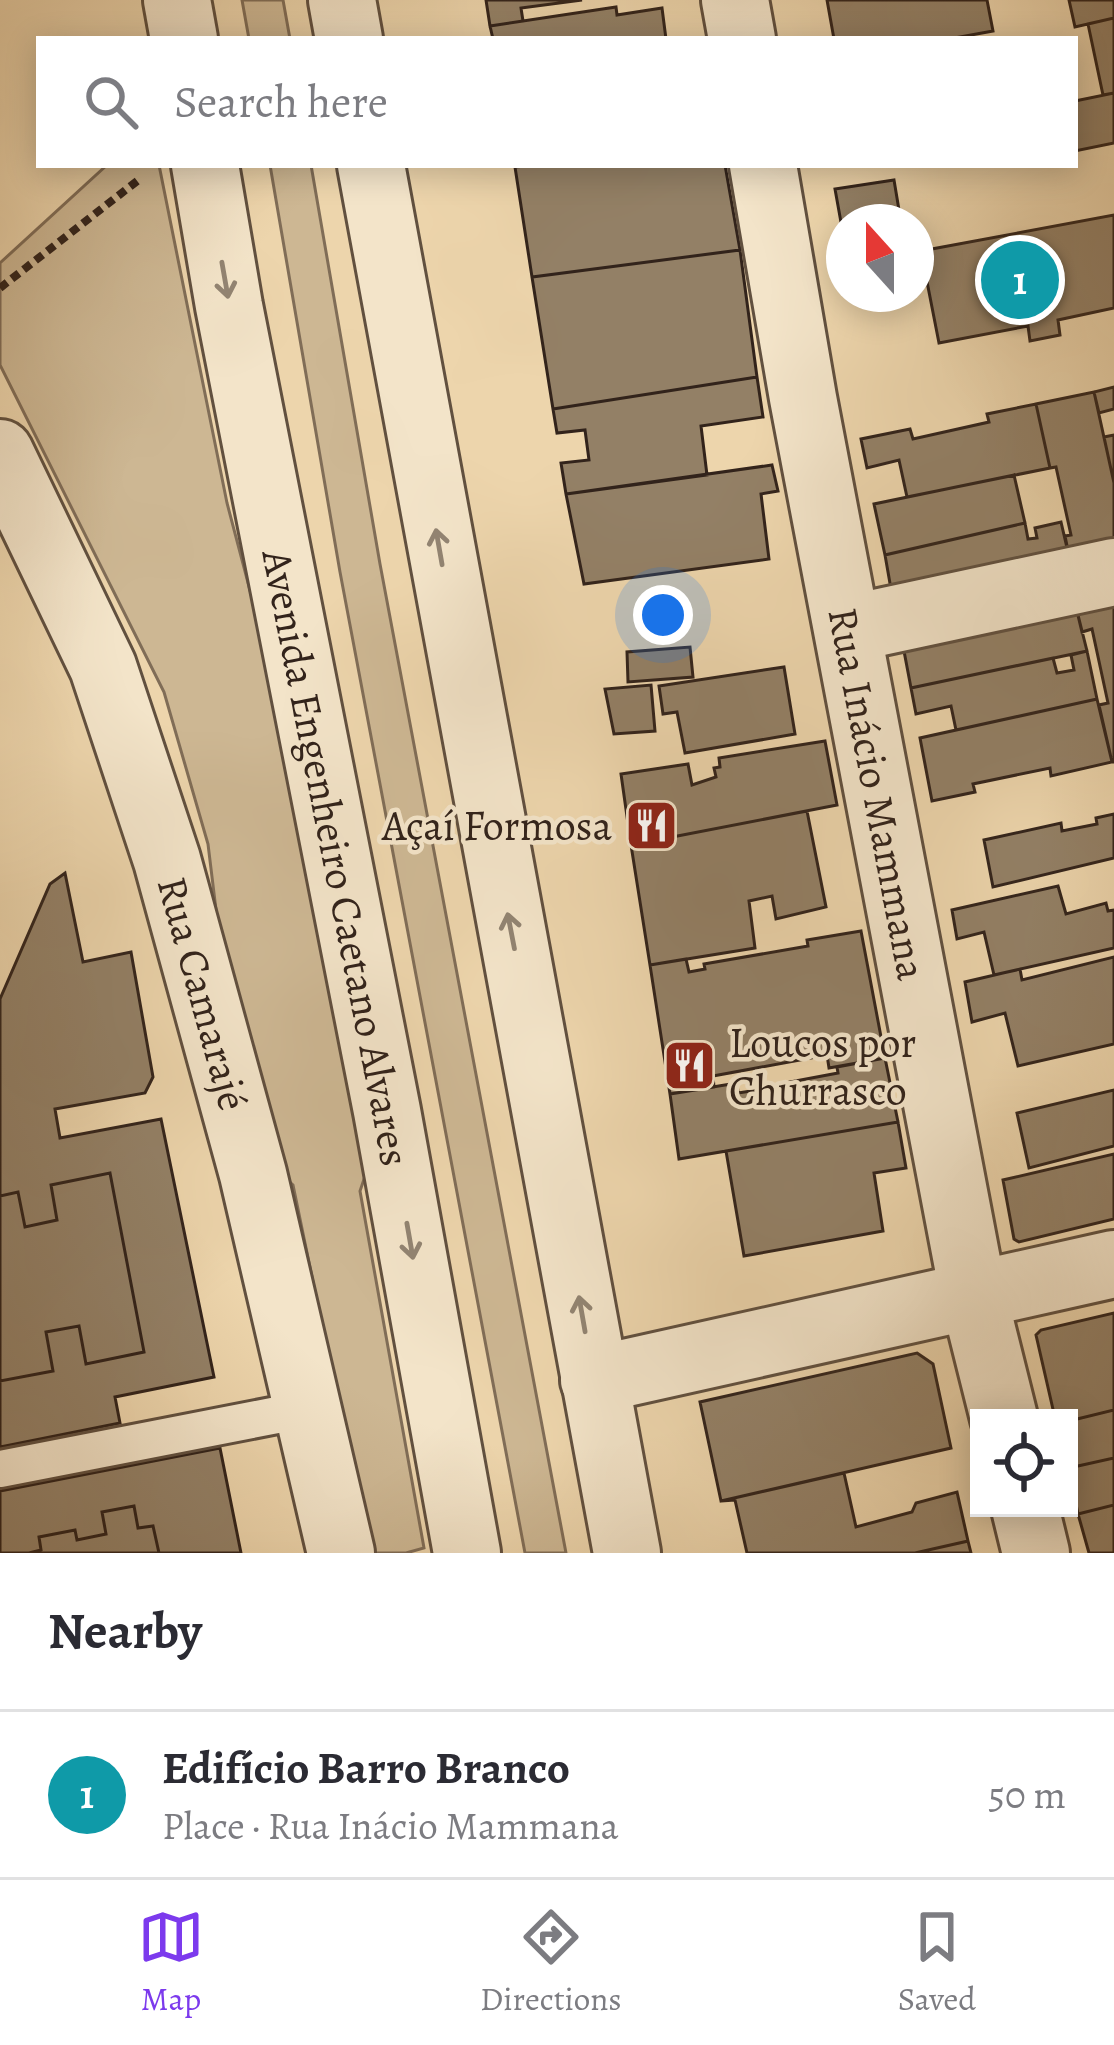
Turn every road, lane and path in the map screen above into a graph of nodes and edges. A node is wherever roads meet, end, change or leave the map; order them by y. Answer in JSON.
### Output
{"nodes":[{"id":1,"x":177,"y":0,"type":"edge"},
{"id":2,"x":342,"y":0,"type":"edge"},
{"id":3,"x":735,"y":0,"type":"edge"},
{"id":4,"x":183,"y":36,"type":"edge"},
{"id":5,"x":348,"y":36,"type":"edge"},
{"id":6,"x":741,"y":36,"type":"edge"},
{"id":7,"x":154,"y":168,"type":"edge"},
{"id":8,"x":206,"y":168,"type":"edge"},
{"id":9,"x":372,"y":168,"type":"edge"},
{"id":10,"x":765,"y":168,"type":"edge"},
{"id":11,"x":0,"y":288,"type":"edge"},
{"id":12,"x":0,"y":453,"type":"edge"},
{"id":13,"x":1114,"y":572,"type":"edge"},
{"id":14,"x":848,"y":629,"type":"junction"},
{"id":15,"x":1114,"y":1264,"type":"edge"},
{"id":16,"x":974,"y":1298,"type":"junction"},
{"id":17,"x":594,"y":1380,"type":"junction"},
{"id":18,"x":308,"y":1409,"type":"junction"},
{"id":19,"x":1002,"y":1409,"type":"edge"},
{"id":20,"x":0,"y":1469,"type":"edge"},
{"id":21,"x":1027,"y":1517,"type":"edge"},
{"id":22,"x":341,"y":1553,"type":"edge"},
{"id":23,"x":467,"y":1553,"type":"edge"},
{"id":24,"x":627,"y":1553,"type":"edge"},
{"id":25,"x":1036,"y":1553,"type":"edge"}],
"edges":[{"from":1,"to":4,"type":"street"},
{"from":2,"to":5,"type":"street"},
{"from":3,"to":6,"type":"street"},
{"from":7,"to":11,"type":"path"},
{"from":8,"to":23,"type":"street","name":"Avenida Engenheiro Caetano Alvares","one_way":true},
{"from":17,"to":9,"type":"street","one_way":true},
{"from":10,"to":14,"type":"street","name":"Rua Inácio Mammana"},
{"from":12,"to":18,"type":"street","name":"Rua Camarajé"},
{"from":13,"to":14,"type":"street"},
{"from":14,"to":16,"type":"street","name":"Rua Inácio Mammana"},
{"from":15,"to":16,"type":"street"},
{"from":16,"to":17,"type":"street"},
{"from":16,"to":19,"type":"street","name":"Rua Inácio Mammana"},
{"from":17,"to":24,"type":"street"},
{"from":18,"to":20,"type":"lane"},
{"from":18,"to":22,"type":"street","name":"Rua Camarajé"},
{"from":21,"to":25,"type":"street"}]}
